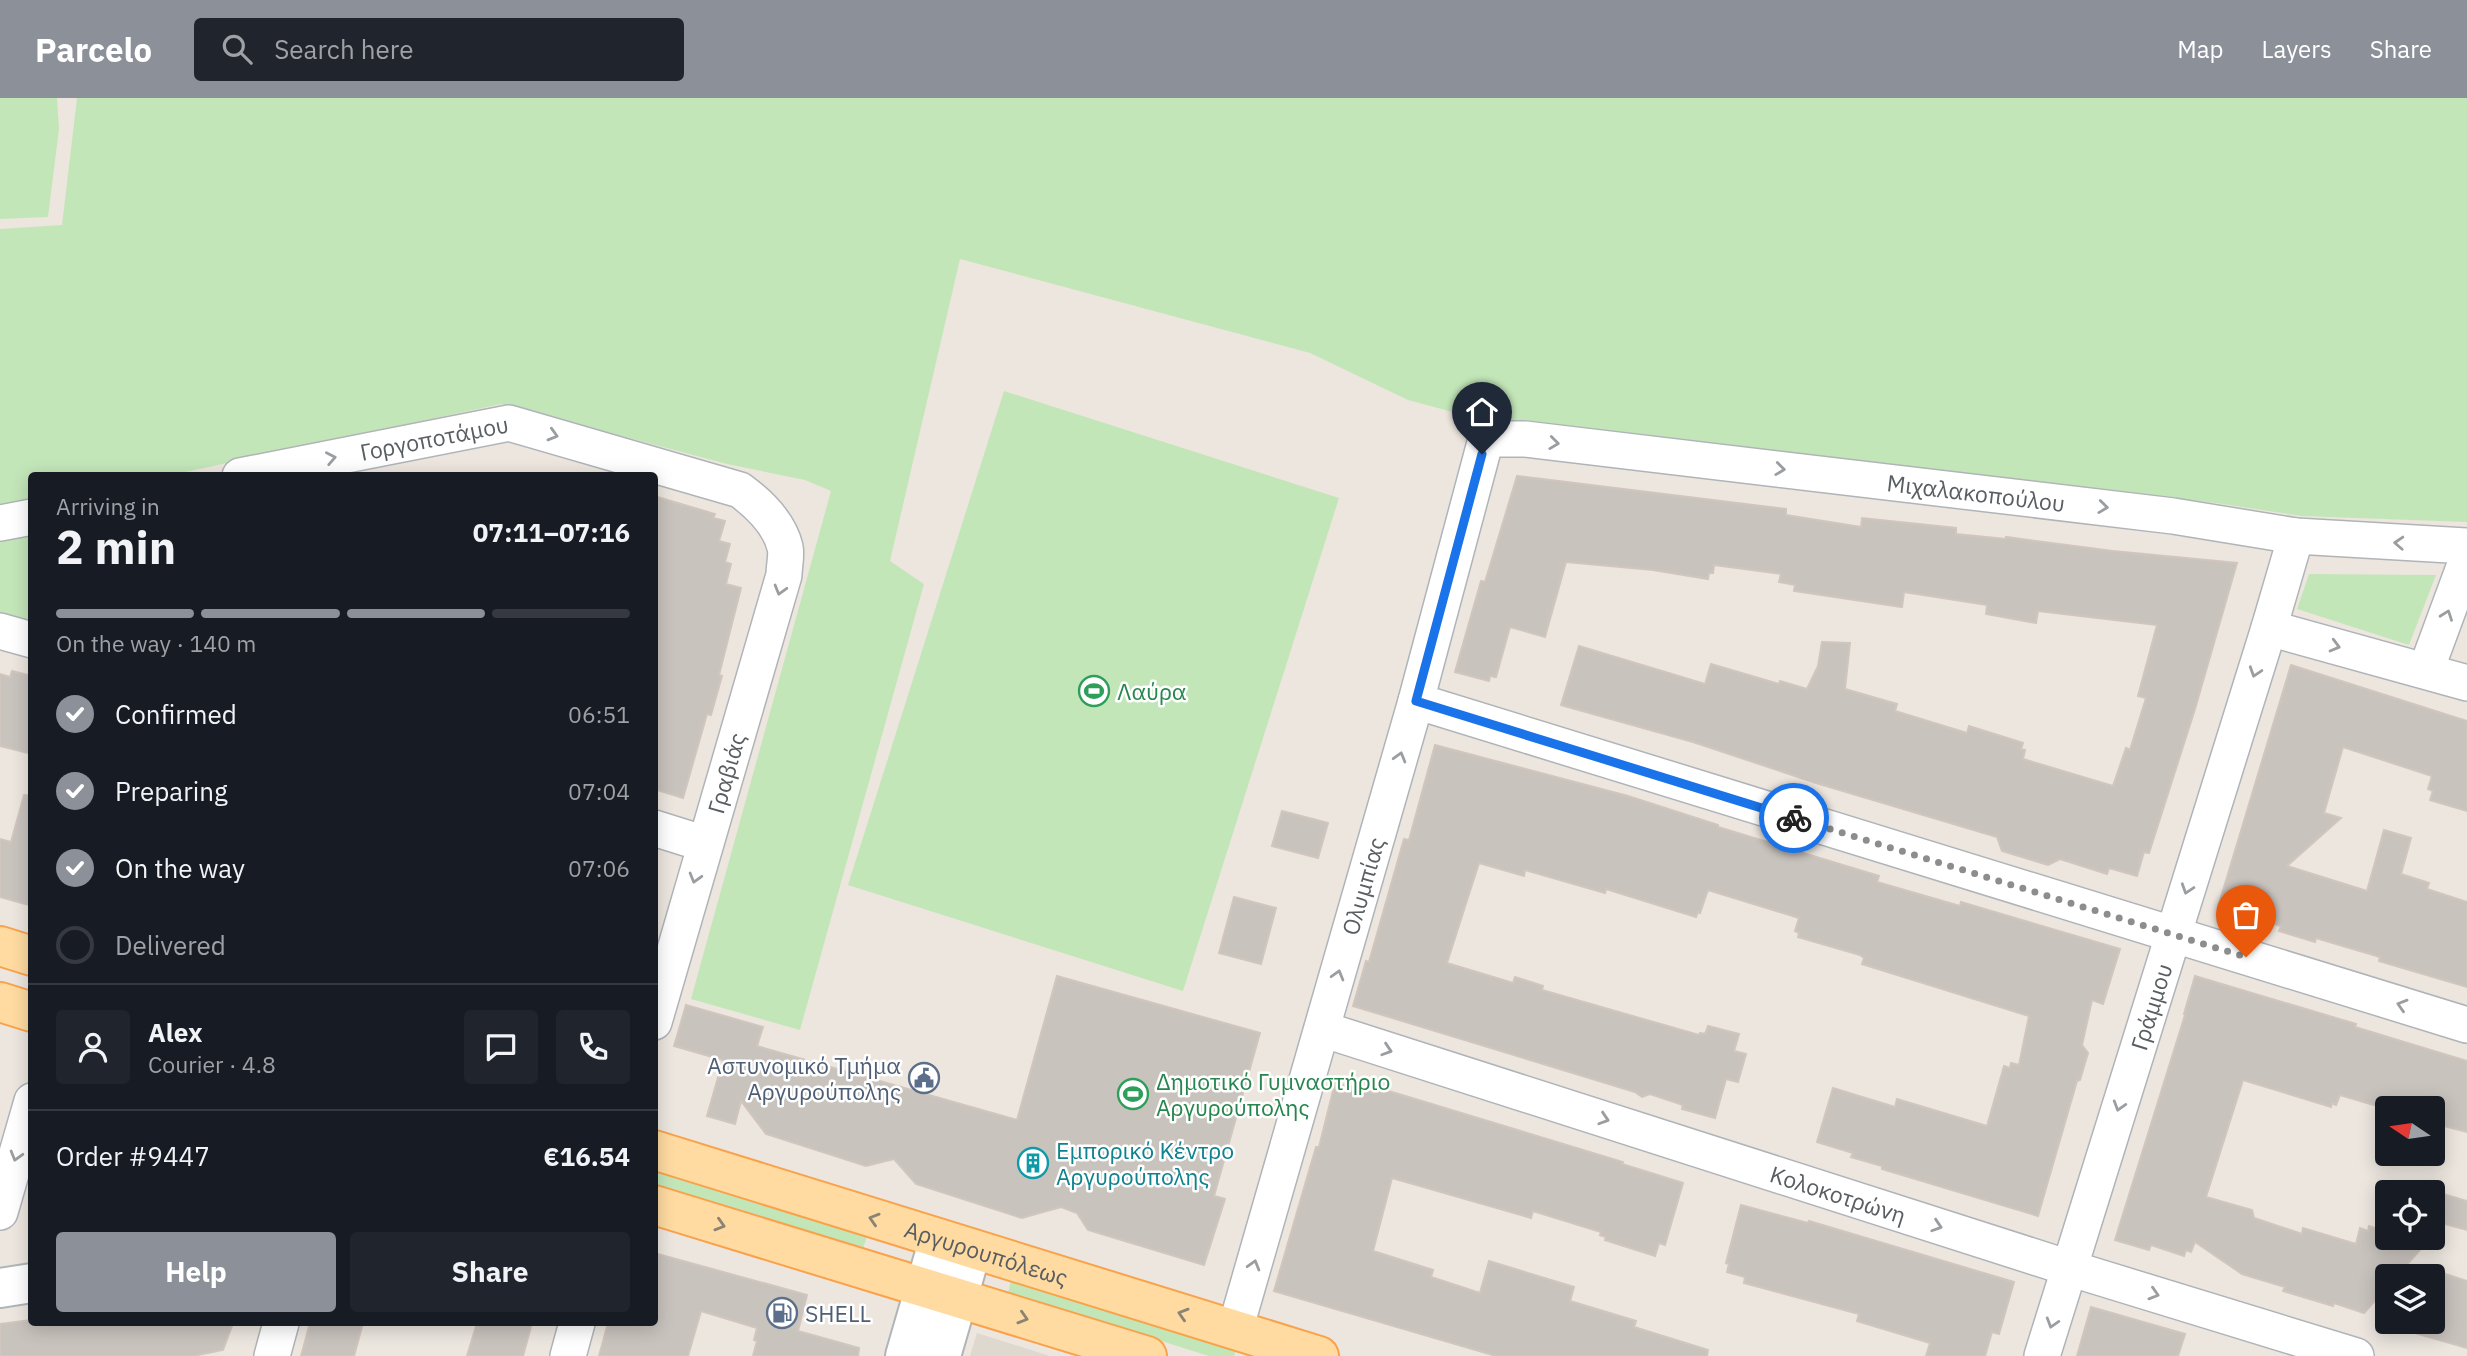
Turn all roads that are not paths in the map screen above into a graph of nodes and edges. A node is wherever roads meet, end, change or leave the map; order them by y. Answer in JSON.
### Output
{"nodes":[{"id":1,"x":1486,"y":439,"type":"joint"},
{"id":2,"x":260,"y":472,"type":"edge"},
{"id":3,"x":28,"y":518,"type":"edge"},
{"id":4,"x":0,"y":523,"type":"edge"},
{"id":5,"x":774,"y":524,"type":"joint"},
{"id":6,"x":2296,"y":536,"type":"junction"},
{"id":7,"x":2467,"y":546,"type":"edge"},
{"id":8,"x":2467,"y":559,"type":"edge"},
{"id":9,"x":2269,"y":628,"type":"junction"},
{"id":10,"x":0,"y":631,"type":"edge"},
{"id":11,"x":28,"y":639,"type":"edge"},
{"id":12,"x":2426,"y":670,"type":"junction"},
{"id":13,"x":2467,"y":683,"type":"edge"},
{"id":14,"x":1416,"y":701,"type":"junction"},
{"id":15,"x":658,"y":829,"type":"edge"},
{"id":16,"x":705,"y":844,"type":"junction"},
{"id":17,"x":2173,"y":934,"type":"junction"},
{"id":18,"x":0,"y":946,"type":"edge"},
{"id":19,"x":28,"y":955,"type":"edge"},
{"id":20,"x":0,"y":1002,"type":"edge"},
{"id":21,"x":658,"y":1008,"type":"edge"},
{"id":22,"x":28,"y":1011,"type":"edge"},
{"id":23,"x":2467,"y":1025,"type":"edge"},
{"id":24,"x":1322,"y":1029,"type":"junction"},
{"id":25,"x":28,"y":1115,"type":"edge"},
{"id":26,"x":658,"y":1151,"type":"edge"},
{"id":27,"x":658,"y":1206,"type":"edge"},
{"id":28,"x":0,"y":1212,"type":"edge"},
{"id":29,"x":956,"y":1244,"type":"junction"},
{"id":30,"x":2069,"y":1268,"type":"junction"},
{"id":31,"x":28,"y":1284,"type":"edge"},
{"id":32,"x":0,"y":1288,"type":"edge"},
{"id":33,"x":941,"y":1293,"type":"junction"},
{"id":34,"x":280,"y":1326,"type":"edge"},
{"id":35,"x":576,"y":1326,"type":"edge"},
{"id":36,"x":1235,"y":1330,"type":"junction"},
{"id":37,"x":272,"y":1356,"type":"edge"},
{"id":38,"x":568,"y":1356,"type":"edge"},
{"id":39,"x":905,"y":1356,"type":"edge"},
{"id":40,"x":941,"y":1356,"type":"edge"},
{"id":41,"x":1147,"y":1356,"type":"edge"},
{"id":42,"x":1319,"y":1356,"type":"edge"},
{"id":43,"x":2042,"y":1356,"type":"edge"},
{"id":44,"x":2356,"y":1356,"type":"edge"}],
"edges":[{"from":1,"to":6,"type":"street","name":"Μιχαλακοπούλου","one_way":true},
{"from":1,"to":14,"type":"street","name":"Ολυμπίας"},
{"from":2,"to":5,"type":"street","name":"Γοργοποτάμου","one_way":true},
{"from":3,"to":4,"type":"street"},
{"from":5,"to":16,"type":"street","name":"Γραβιάς","one_way":true},
{"from":7,"to":6,"type":"street","name":"Μιχαλακοπούλου","one_way":true},
{"from":6,"to":9,"type":"street","name":"Γράμμου"},
{"from":12,"to":8,"type":"street","one_way":true},
{"from":9,"to":12,"type":"street","one_way":true},
{"from":9,"to":17,"type":"street","name":"Γράμμου","one_way":true},
{"from":10,"to":11,"type":"street"},
{"from":12,"to":13,"type":"street"},
{"from":14,"to":17,"type":"street"},
{"from":24,"to":14,"type":"street","name":"Ολυμπίας","one_way":true},
{"from":15,"to":16,"type":"street"},
{"from":16,"to":21,"type":"street","name":"Γραβιάς","one_way":true},
{"from":23,"to":17,"type":"street","one_way":true},
{"from":17,"to":30,"type":"street","name":"Γράμμου","one_way":true},
{"from":18,"to":19,"type":"main road"},
{"from":20,"to":22,"type":"main road"},
{"from":24,"to":30,"type":"street","name":"Κολοκοτρώνη","one_way":true},
{"from":36,"to":24,"type":"street","name":"Ολυμπίας","one_way":true},
{"from":25,"to":28,"type":"street","one_way":true},
{"from":29,"to":26,"type":"main road","name":"Αργυρουπόλεως","one_way":true},
{"from":27,"to":33,"type":"main road","one_way":true},
{"from":29,"to":33,"type":"main road"},
{"from":36,"to":29,"type":"main road","name":"Αργυρουπόλεως","one_way":true},
{"from":30,"to":43,"type":"street","name":"Γράμμου","one_way":true},
{"from":30,"to":44,"type":"street","name":"Κολοκοτρώνη","one_way":true},
{"from":31,"to":32,"type":"main road"},
{"from":33,"to":39,"type":"main road"},
{"from":33,"to":40,"type":"main road"},
{"from":33,"to":41,"type":"main road","one_way":true},
{"from":34,"to":37,"type":"street"},
{"from":35,"to":38,"type":"street"},
{"from":36,"to":42,"type":"main road","name":"Αργυρουπόλεως"}]}
